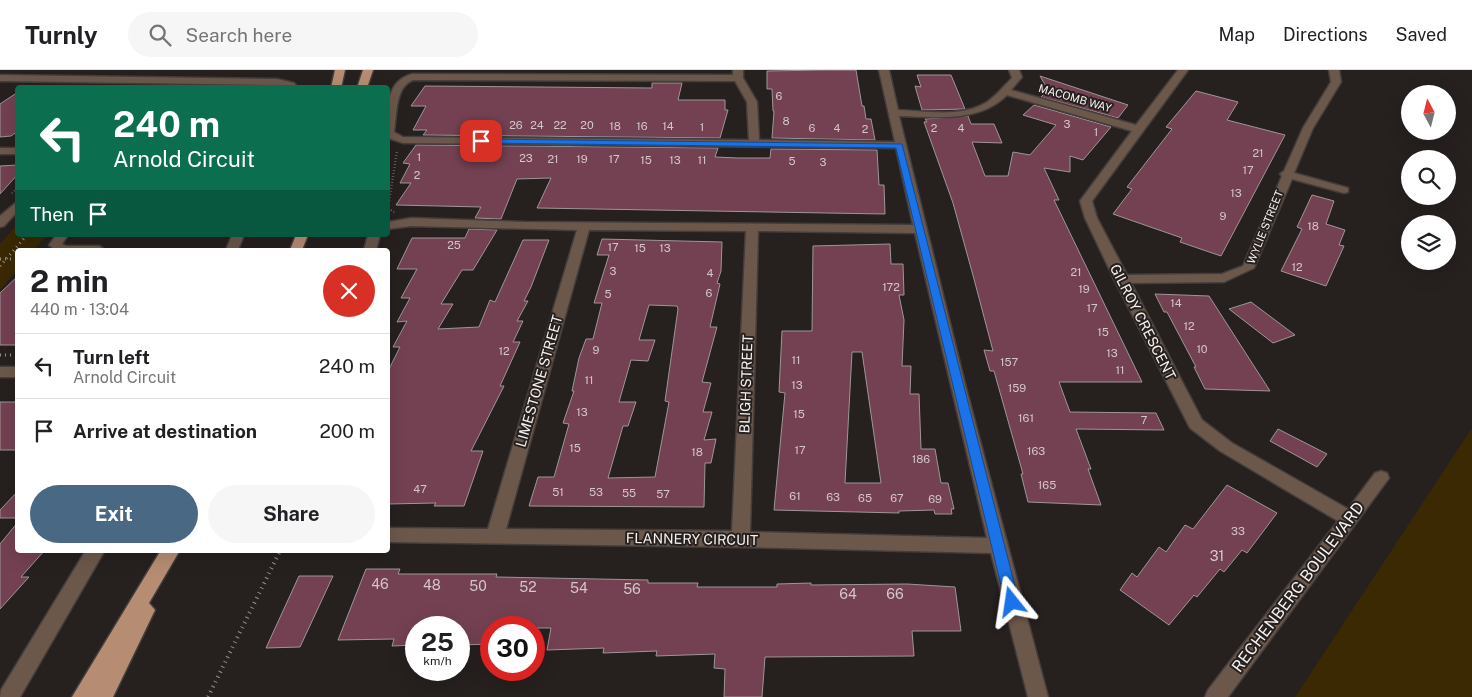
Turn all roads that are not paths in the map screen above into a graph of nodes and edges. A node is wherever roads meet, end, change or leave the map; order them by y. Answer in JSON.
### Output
{"nodes":[{"id":1,"x":145,"y":70,"type":"edge"},
{"id":2,"x":340,"y":70,"type":"edge"},
{"id":3,"x":368,"y":70,"type":"edge"},
{"id":4,"x":884,"y":70,"type":"edge"},
{"id":5,"x":1014,"y":70,"type":"edge"},
{"id":6,"x":1183,"y":70,"type":"edge"},
{"id":7,"x":1334,"y":70,"type":"edge"},
{"id":8,"x":408,"y":74,"type":"edge"},
{"id":9,"x":738,"y":74,"type":"edge"},
{"id":10,"x":0,"y":78,"type":"edge"},
{"id":11,"x":137,"y":80,"type":"junction"},
{"id":12,"x":292,"y":85,"type":"edge"},
{"id":13,"x":337,"y":85,"type":"edge"},
{"id":14,"x":363,"y":85,"type":"edge"},
{"id":15,"x":1004,"y":91,"type":"junction"},
{"id":16,"x":894,"y":113,"type":"junction"},
{"id":17,"x":390,"y":124,"type":"edge"},
{"id":18,"x":1138,"y":129,"type":"junction"},
{"id":19,"x":390,"y":132,"type":"edge"},
{"id":20,"x":392,"y":137,"type":"junction"},
{"id":21,"x":754,"y":144,"type":"junction"},
{"id":22,"x":900,"y":145,"type":"junction"},
{"id":23,"x":392,"y":149,"type":"edge"},
{"id":24,"x":0,"y":151,"type":"edge"},
{"id":25,"x":15,"y":151,"type":"edge"},
{"id":26,"x":1286,"y":174,"type":"junction"},
{"id":27,"x":1344,"y":190,"type":"dead end"},
{"id":28,"x":15,"y":207,"type":"edge"},
{"id":29,"x":390,"y":221,"type":"edge"},
{"id":30,"x":0,"y":223,"type":"edge"},
{"id":31,"x":584,"y":226,"type":"junction"},
{"id":32,"x":752,"y":228,"type":"junction"},
{"id":33,"x":920,"y":229,"type":"junction"},
{"id":34,"x":61,"y":237,"type":"edge"},
{"id":35,"x":60,"y":248,"type":"edge"},
{"id":36,"x":1121,"y":279,"type":"junction"},
{"id":37,"x":0,"y":372,"type":"edge"},
{"id":38,"x":15,"y":372,"type":"edge"},
{"id":39,"x":1381,"y":478,"type":"dead end"},
{"id":40,"x":1350,"y":519,"type":"junction"},
{"id":41,"x":390,"y":535,"type":"edge"},
{"id":42,"x":495,"y":536,"type":"junction"},
{"id":43,"x":741,"y":539,"type":"junction"},
{"id":44,"x":996,"y":546,"type":"junction"},
{"id":45,"x":94,"y":553,"type":"edge"},
{"id":46,"x":170,"y":553,"type":"edge"},
{"id":47,"x":171,"y":553,"type":"edge"},
{"id":48,"x":8,"y":697,"type":"edge"},
{"id":49,"x":82,"y":697,"type":"edge"},
{"id":50,"x":102,"y":697,"type":"edge"},
{"id":51,"x":1038,"y":697,"type":"edge"},
{"id":52,"x":1215,"y":697,"type":"edge"}],
"edges":[{"from":1,"to":11,"type":"street"},
{"from":2,"to":13,"type":"main road"},
{"from":3,"to":14,"type":"main road"},
{"from":4,"to":16,"type":"street"},
{"from":5,"to":15,"type":"street"},
{"from":6,"to":18,"type":"street","name":"GILROY CRESCENT"},
{"from":7,"to":26,"type":"street","name":"WYLIE STREET"},
{"from":8,"to":9,"type":"street"},
{"from":8,"to":17,"type":"street"},
{"from":9,"to":21,"type":"street"},
{"from":10,"to":11,"type":"street"},
{"from":11,"to":12,"type":"street"},
{"from":15,"to":16,"type":"street"},
{"from":15,"to":18,"type":"street","name":"MACOMB WAY"},
{"from":16,"to":22,"type":"street"},
{"from":18,"to":36,"type":"street","name":"GILROY CRESCENT"},
{"from":19,"to":20,"type":"street"},
{"from":20,"to":21,"type":"street"},
{"from":20,"to":23,"type":"street"},
{"from":21,"to":22,"type":"street"},
{"from":22,"to":33,"type":"street"},
{"from":24,"to":25,"type":"street"},
{"from":26,"to":27,"type":"street"},
{"from":26,"to":36,"type":"street","name":"WYLIE STREET"},
{"from":28,"to":30,"type":"street"},
{"from":29,"to":31,"type":"street"},
{"from":31,"to":32,"type":"street"},
{"from":31,"to":42,"type":"street","name":"LIMESTONE STREET"},
{"from":32,"to":33,"type":"street"},
{"from":32,"to":43,"type":"street","name":"BLIGH STREET"},
{"from":33,"to":44,"type":"street"},
{"from":34,"to":35,"type":"street"},
{"from":36,"to":40,"type":"street","name":"GILROY CRESCENT"},
{"from":37,"to":38,"type":"street"},
{"from":39,"to":40,"type":"street","name":"RECHENBERG BOULEVARD"},
{"from":40,"to":52,"type":"street","name":"RECHENBERG BOULEVARD"},
{"from":41,"to":42,"type":"street","name":"FLANNERY CIRCUIT"},
{"from":42,"to":43,"type":"street","name":"FLANNERY CIRCUIT"},
{"from":43,"to":44,"type":"street","name":"FLANNERY CIRCUIT"},
{"from":44,"to":51,"type":"street"},
{"from":45,"to":48,"type":"street"},
{"from":46,"to":49,"type":"main road"},
{"from":47,"to":50,"type":"main road"}]}
